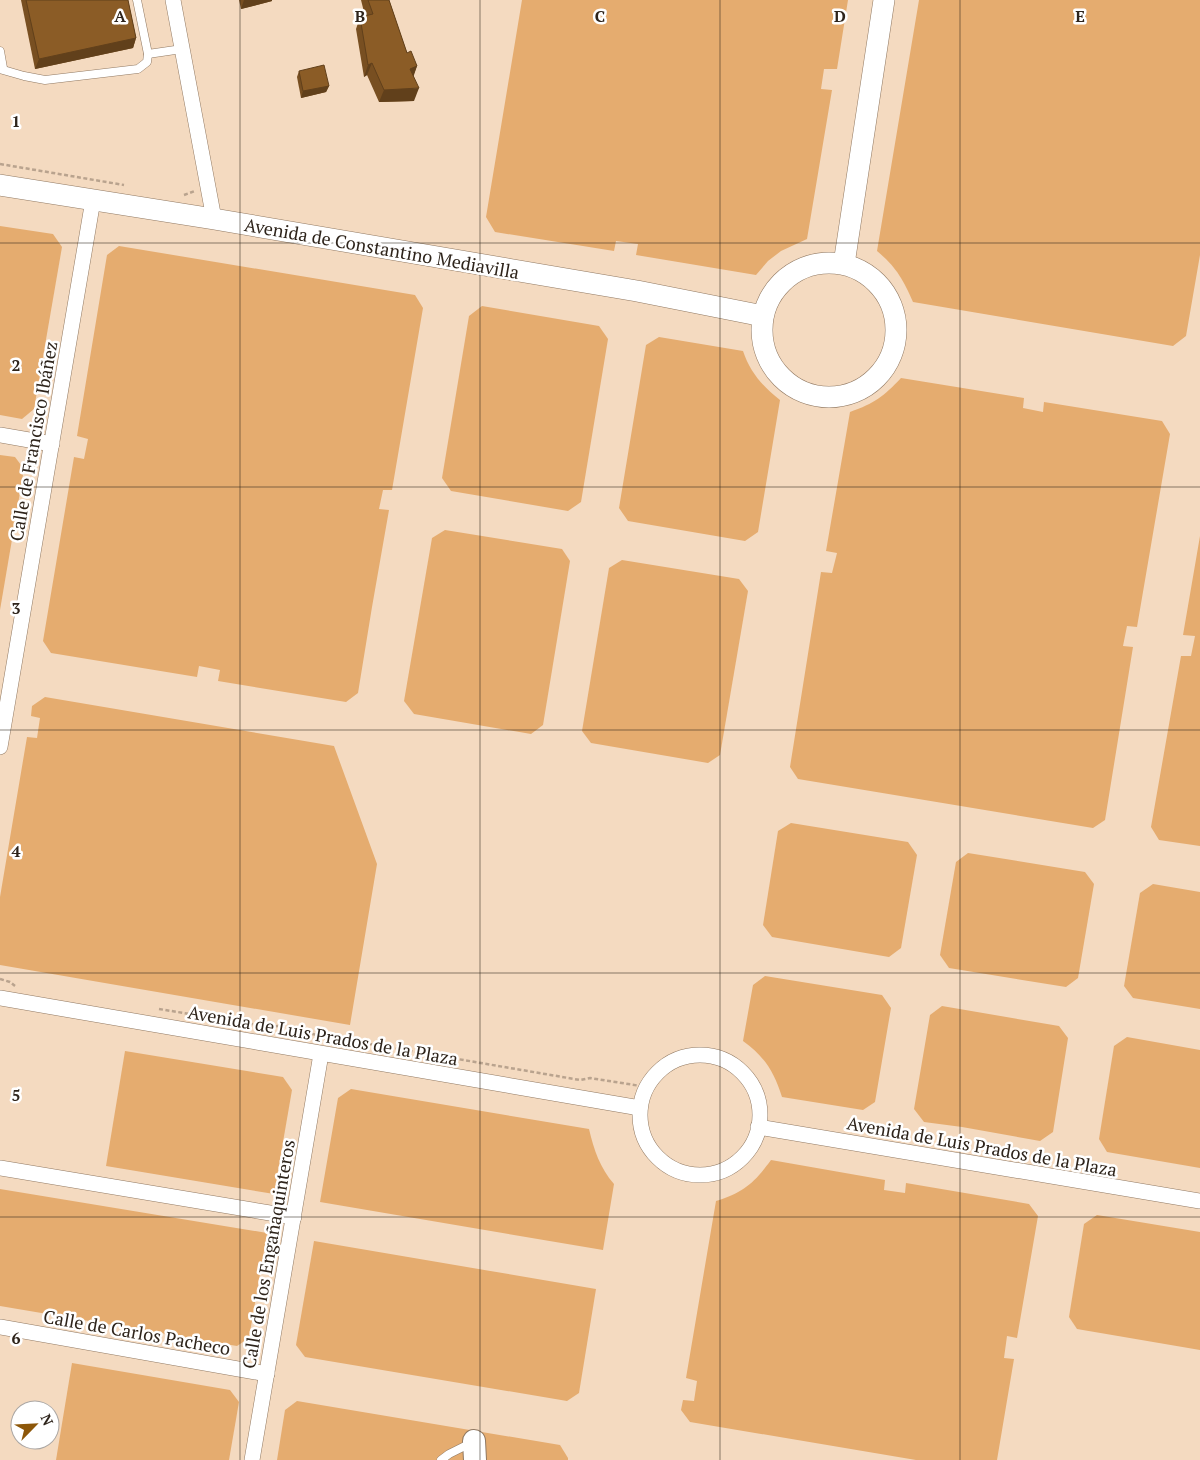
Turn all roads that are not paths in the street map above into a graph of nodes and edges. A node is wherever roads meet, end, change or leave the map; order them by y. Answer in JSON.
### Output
{"nodes":[{"id":1,"x":137,"y":0,"type":"edge"},
{"id":2,"x":173,"y":0,"type":"edge"},
{"id":3,"x":884,"y":0,"type":"edge"},
{"id":4,"x":182,"y":48,"type":"junction"},
{"id":5,"x":0,"y":51,"type":"edge"},
{"id":6,"x":148,"y":54,"type":"junction"},
{"id":7,"x":2,"y":68,"type":"edge"},
{"id":8,"x":0,"y":185,"type":"edge"},
{"id":9,"x":93,"y":200,"type":"junction"},
{"id":10,"x":214,"y":219,"type":"junction"},
{"id":11,"x":844,"y":264,"type":"junction"},
{"id":12,"x":763,"y":316,"type":"junction"},
{"id":13,"x":0,"y":434,"type":"edge"},
{"id":14,"x":52,"y":444,"type":"junction"},
{"id":15,"x":7,"y":667,"type":"edge"},
{"id":16,"x":0,"y":747,"type":"edge"},
{"id":17,"x":0,"y":998,"type":"edge"},
{"id":18,"x":321,"y":1054,"type":"junction"},
{"id":19,"x":640,"y":1108,"type":"junction"},
{"id":20,"x":758,"y":1127,"type":"junction"},
{"id":21,"x":0,"y":1168,"type":"edge"},
{"id":22,"x":1200,"y":1202,"type":"edge"},
{"id":23,"x":294,"y":1217,"type":"junction"},
{"id":24,"x":0,"y":1327,"type":"edge"},
{"id":25,"x":267,"y":1374,"type":"junction"},
{"id":26,"x":477,"y":1454,"type":"edge"},
{"id":27,"x":252,"y":1460,"type":"edge"},
{"id":28,"x":442,"y":1460,"type":"edge"}],
"edges":[{"from":1,"to":6,"type":"lane"},
{"from":2,"to":4,"type":"street"},
{"from":3,"to":11,"type":"street"},
{"from":4,"to":6,"type":"lane"},
{"from":4,"to":10,"type":"street"},
{"from":5,"to":7,"type":"lane"},
{"from":6,"to":7,"type":"lane"},
{"from":8,"to":9,"type":"street","name":"Avenida de Constantino Mediavilla"},
{"from":9,"to":10,"type":"street","name":"Avenida de Constantino Mediavilla"},
{"from":9,"to":14,"type":"street","name":"Calle de Francisco Ibáñez"},
{"from":10,"to":12,"type":"street","name":"Avenida de Constantino Mediavilla"},
{"from":11,"to":12,"type":"street"},
{"from":11,"to":12,"type":"street"},
{"from":13,"to":14,"type":"street"},
{"from":14,"to":15,"type":"street","name":"Calle de Francisco Ibáñez"},
{"from":15,"to":16,"type":"street","name":"Calle de Francisco Ibáñez"},
{"from":17,"to":18,"type":"street","name":"Avenida de Luis Prados de la Plaza"},
{"from":18,"to":19,"type":"street","name":"Avenida de Luis Prados de la Plaza"},
{"from":18,"to":23,"type":"street","name":"Calle de los Engañaquinteros"},
{"from":19,"to":20,"type":"street"},
{"from":19,"to":20,"type":"street"},
{"from":20,"to":22,"type":"street","name":"Avenida de Luis Prados de la Plaza"},
{"from":21,"to":23,"type":"street"},
{"from":23,"to":25,"type":"street","name":"Calle de los Engañaquinteros"},
{"from":24,"to":25,"type":"street","name":"Calle de Carlos Pacheco"},
{"from":25,"to":27,"type":"street","name":"Calle de los Engañaquinteros"},
{"from":26,"to":28,"type":"lane"}]}
